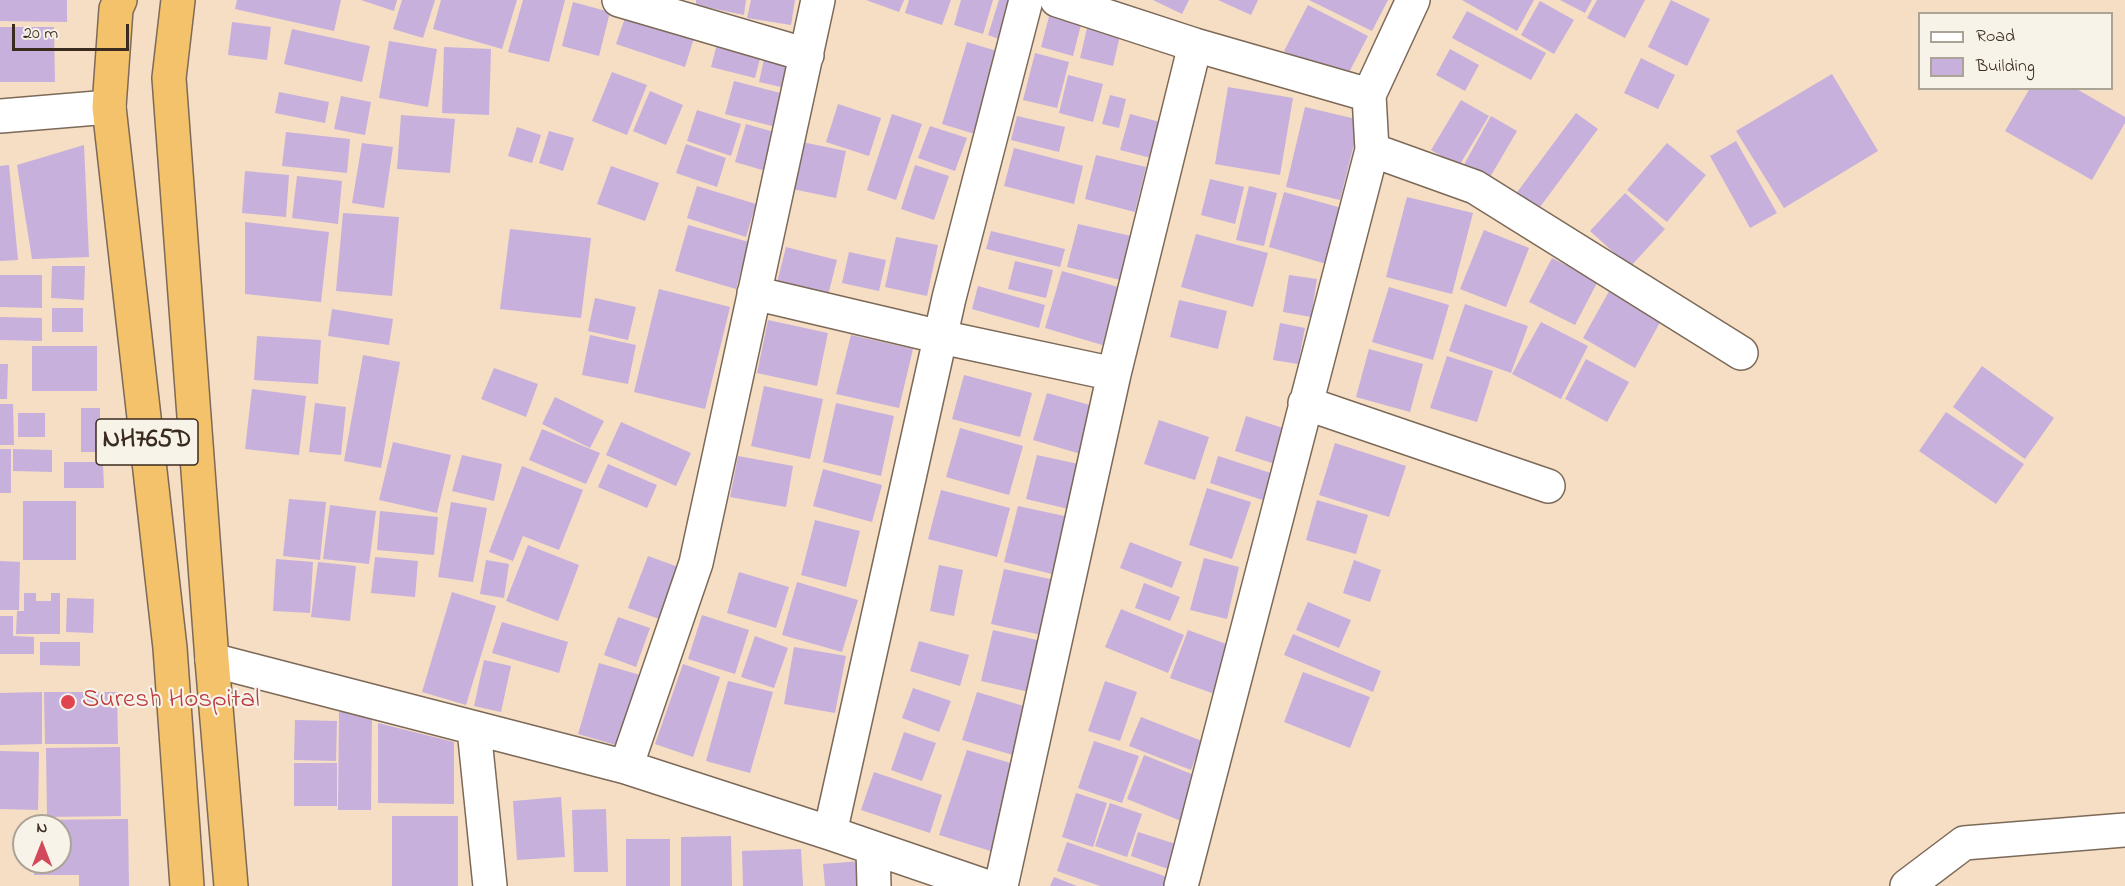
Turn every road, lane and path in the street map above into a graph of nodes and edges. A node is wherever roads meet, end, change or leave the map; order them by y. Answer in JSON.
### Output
{"nodes":[{"id":1,"x":178,"y":0,"type":"edge"},
{"id":2,"x":619,"y":0,"type":"edge"},
{"id":3,"x":818,"y":0,"type":"edge"},
{"id":4,"x":1026,"y":0,"type":"edge"},
{"id":5,"x":1057,"y":0,"type":"edge"},
{"id":6,"x":1413,"y":0,"type":"edge"},
{"id":7,"x":116,"y":3,"type":"edge"},
{"id":8,"x":1195,"y":45,"type":"junction"},
{"id":9,"x":807,"y":54,"type":"junction"},
{"id":10,"x":1368,"y":95,"type":"junction"},
{"id":11,"x":109,"y":107,"type":"junction"},
{"id":12,"x":0,"y":116,"type":"edge"},
{"id":13,"x":1372,"y":150,"type":"junction"},
{"id":14,"x":754,"y":293,"type":"junction"},
{"id":15,"x":941,"y":337,"type":"junction"},
{"id":16,"x":1741,"y":353,"type":"dead end"},
{"id":17,"x":1113,"y":374,"type":"junction"},
{"id":18,"x":1305,"y":403,"type":"junction"},
{"id":19,"x":1548,"y":486,"type":"dead end"},
{"id":20,"x":212,"y":660,"type":"junction"},
{"id":21,"x":474,"y":729,"type":"junction"},
{"id":22,"x":626,"y":767,"type":"junction"},
{"id":23,"x":2125,"y":830,"type":"edge"},
{"id":24,"x":830,"y":833,"type":"junction"},
{"id":25,"x":873,"y":848,"type":"junction"},
{"id":26,"x":187,"y":886,"type":"edge"},
{"id":27,"x":231,"y":886,"type":"edge"},
{"id":28,"x":490,"y":886,"type":"edge"},
{"id":29,"x":874,"y":886,"type":"edge"},
{"id":30,"x":985,"y":886,"type":"edge"},
{"id":31,"x":1001,"y":886,"type":"edge"},
{"id":32,"x":1181,"y":886,"type":"edge"},
{"id":33,"x":1907,"y":886,"type":"edge"}],
"edges":[{"from":1,"to":20,"type":"highway","number":"NH765D"},
{"from":2,"to":9,"type":"street"},
{"from":3,"to":9,"type":"street"},
{"from":4,"to":15,"type":"street"},
{"from":5,"to":8,"type":"street"},
{"from":6,"to":10,"type":"street"},
{"from":7,"to":11,"type":"highway","number":"NH765D"},
{"from":8,"to":10,"type":"street"},
{"from":8,"to":17,"type":"street"},
{"from":9,"to":14,"type":"street"},
{"from":10,"to":13,"type":"street"},
{"from":11,"to":12,"type":"street"},
{"from":11,"to":26,"type":"highway","number":"NH765D"},
{"from":13,"to":16,"type":"street"},
{"from":13,"to":18,"type":"street"},
{"from":14,"to":15,"type":"street"},
{"from":14,"to":22,"type":"street"},
{"from":15,"to":17,"type":"street"},
{"from":15,"to":24,"type":"street"},
{"from":17,"to":31,"type":"street"},
{"from":18,"to":19,"type":"street"},
{"from":18,"to":32,"type":"street"},
{"from":20,"to":21,"type":"street"},
{"from":20,"to":27,"type":"highway","number":"NH765D"},
{"from":21,"to":22,"type":"street"},
{"from":21,"to":28,"type":"street"},
{"from":22,"to":24,"type":"street"},
{"from":23,"to":33,"type":"street"},
{"from":24,"to":25,"type":"street"},
{"from":25,"to":29,"type":"street"},
{"from":25,"to":30,"type":"street"}]}
